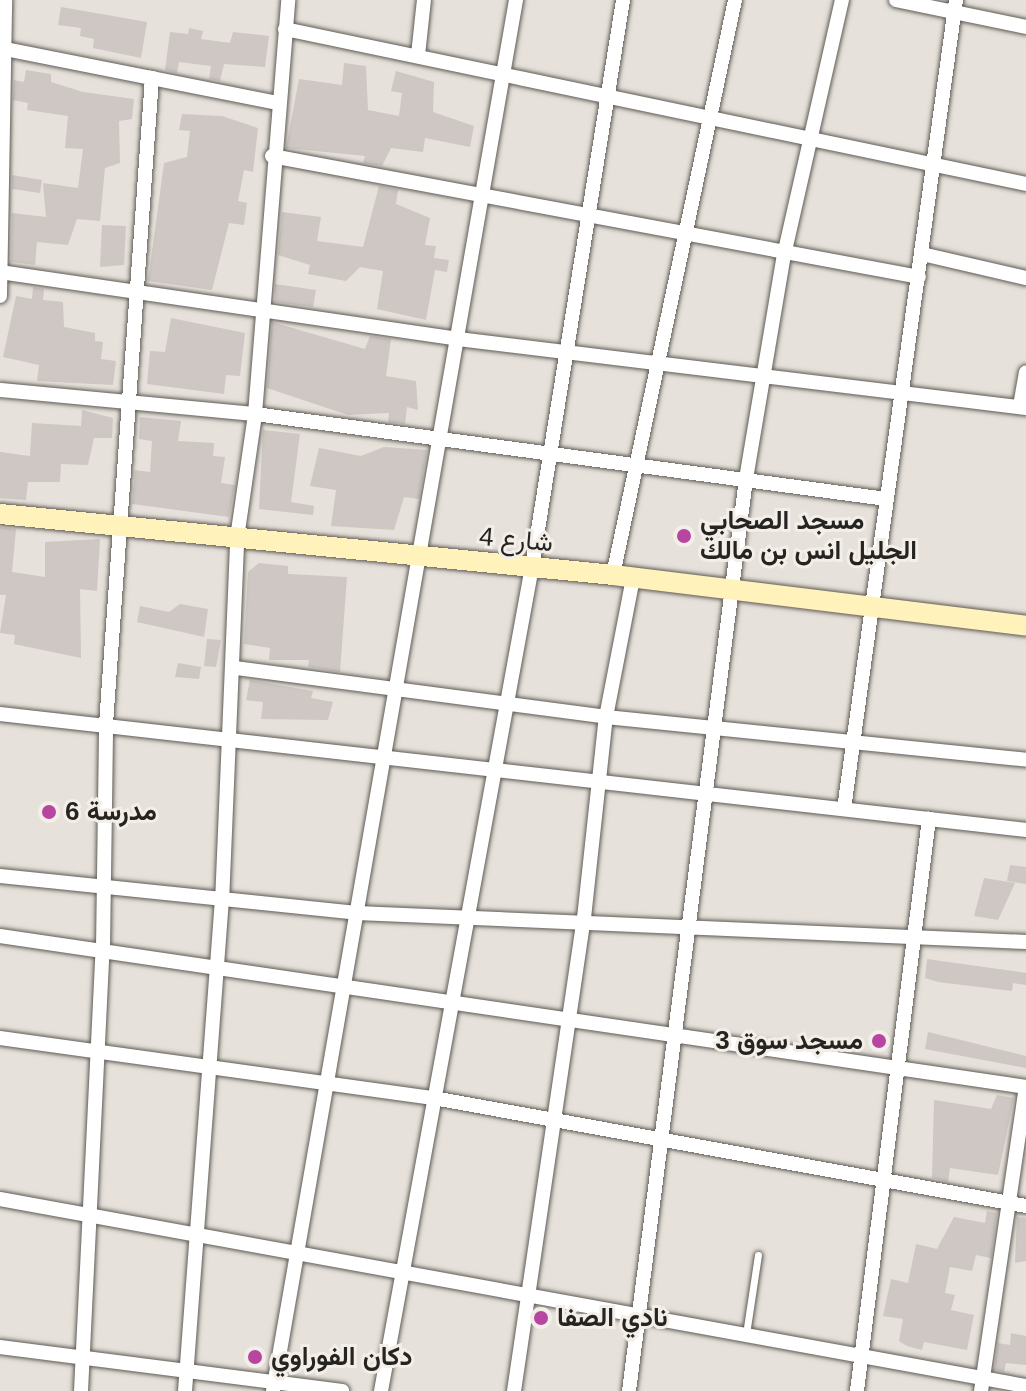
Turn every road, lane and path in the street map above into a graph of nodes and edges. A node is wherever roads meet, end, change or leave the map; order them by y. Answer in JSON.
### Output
{"nodes":[{"id":1,"x":5,"y":0,"type":"edge"},
{"id":2,"x":288,"y":0,"type":"edge"},
{"id":3,"x":424,"y":0,"type":"edge"},
{"id":4,"x":516,"y":0,"type":"edge"},
{"id":5,"x":623,"y":0,"type":"edge"},
{"id":6,"x":735,"y":0,"type":"edge"},
{"id":7,"x":842,"y":0,"type":"edge"},
{"id":8,"x":896,"y":0,"type":"edge"},
{"id":9,"x":955,"y":6,"type":"edge"},
{"id":10,"x":1026,"y":27,"type":"edge"},
{"id":11,"x":285,"y":29,"type":"junction"},
{"id":12,"x":3,"y":48,"type":"edge"},
{"id":13,"x":418,"y":55,"type":"junction"},
{"id":14,"x":503,"y":72,"type":"junction"},
{"id":15,"x":152,"y":78,"type":"junction"},
{"id":16,"x":608,"y":97,"type":"junction"},
{"id":17,"x":278,"y":103,"type":"junction"},
{"id":18,"x":710,"y":121,"type":"junction"},
{"id":19,"x":807,"y":142,"type":"junction"},
{"id":20,"x":2,"y":151,"type":"edge"},
{"id":21,"x":272,"y":156,"type":"junction"},
{"id":22,"x":933,"y":168,"type":"junction"},
{"id":23,"x":1026,"y":184,"type":"edge"},
{"id":24,"x":481,"y":196,"type":"junction"},
{"id":25,"x":588,"y":216,"type":"junction"},
{"id":26,"x":683,"y":234,"type":"junction"},
{"id":27,"x":922,"y":254,"type":"junction"},
{"id":28,"x":784,"y":255,"type":"junction"},
{"id":29,"x":1,"y":272,"type":"edge"},
{"id":30,"x":919,"y":277,"type":"junction"},
{"id":31,"x":1026,"y":278,"type":"edge"},
{"id":32,"x":140,"y":289,"type":"junction"},
{"id":33,"x":0,"y":296,"type":"edge"},
{"id":34,"x":258,"y":308,"type":"junction"},
{"id":35,"x":458,"y":339,"type":"junction"},
{"id":36,"x":565,"y":353,"type":"junction"},
{"id":37,"x":660,"y":364,"type":"junction"},
{"id":38,"x":1026,"y":373,"type":"edge"},
{"id":39,"x":764,"y":374,"type":"junction"},
{"id":40,"x":902,"y":388,"type":"junction"},
{"id":41,"x":0,"y":390,"type":"edge"},
{"id":42,"x":132,"y":402,"type":"junction"},
{"id":43,"x":1023,"y":407,"type":"edge"},
{"id":44,"x":255,"y":414,"type":"junction"},
{"id":45,"x":442,"y":438,"type":"junction"},
{"id":46,"x":549,"y":455,"type":"junction"},
{"id":47,"x":635,"y":464,"type":"junction"},
{"id":48,"x":746,"y":479,"type":"junction"},
{"id":49,"x":886,"y":499,"type":"junction"},
{"id":50,"x":0,"y":514,"type":"edge"},
{"id":51,"x":125,"y":525,"type":"junction"},
{"id":52,"x":237,"y":538,"type":"junction"},
{"id":53,"x":420,"y":557,"type":"junction"},
{"id":54,"x":532,"y":567,"type":"junction"},
{"id":55,"x":623,"y":577,"type":"junction"},
{"id":56,"x":733,"y":589,"type":"junction"},
{"id":57,"x":872,"y":607,"type":"junction"},
{"id":58,"x":1026,"y":626,"type":"edge"},
{"id":59,"x":236,"y":668,"type":"junction"},
{"id":60,"x":396,"y":693,"type":"junction"},
{"id":61,"x":506,"y":702,"type":"junction"},
{"id":62,"x":0,"y":714,"type":"edge"},
{"id":63,"x":606,"y":717,"type":"junction"},
{"id":64,"x":106,"y":724,"type":"junction"},
{"id":65,"x":713,"y":726,"type":"junction"},
{"id":66,"x":232,"y":739,"type":"junction"},
{"id":67,"x":853,"y":739,"type":"junction"},
{"id":68,"x":384,"y":760,"type":"junction"},
{"id":69,"x":1026,"y":760,"type":"edge"},
{"id":70,"x":496,"y":766,"type":"junction"},
{"id":71,"x":598,"y":779,"type":"junction"},
{"id":72,"x":705,"y":792,"type":"junction"},
{"id":73,"x":844,"y":809,"type":"junction"},
{"id":74,"x":929,"y":819,"type":"junction"},
{"id":75,"x":1026,"y":830,"type":"edge"},
{"id":76,"x":0,"y":876,"type":"edge"},
{"id":77,"x":102,"y":889,"type":"junction"},
{"id":78,"x":222,"y":903,"type":"junction"},
{"id":79,"x":357,"y":913,"type":"junction"},
{"id":80,"x":472,"y":913,"type":"junction"},
{"id":81,"x":584,"y":918,"type":"junction"},
{"id":82,"x":689,"y":923,"type":"junction"},
{"id":83,"x":915,"y":933,"type":"junction"},
{"id":84,"x":0,"y":936,"type":"edge"},
{"id":85,"x":1026,"y":942,"type":"edge"},
{"id":86,"x":103,"y":948,"type":"junction"},
{"id":87,"x":215,"y":963,"type":"junction"},
{"id":88,"x":344,"y":983,"type":"junction"},
{"id":89,"x":453,"y":999,"type":"junction"},
{"id":90,"x":568,"y":1015,"type":"junction"},
{"id":91,"x":677,"y":1032,"type":"junction"},
{"id":92,"x":0,"y":1038,"type":"edge"},
{"id":93,"x":97,"y":1049,"type":"junction"},
{"id":94,"x":208,"y":1062,"type":"junction"},
{"id":95,"x":896,"y":1067,"type":"junction"},
{"id":96,"x":326,"y":1081,"type":"junction"},
{"id":97,"x":1026,"y":1088,"type":"edge"},
{"id":98,"x":439,"y":1099,"type":"junction"},
{"id":99,"x":554,"y":1121,"type":"junction"},
{"id":100,"x":663,"y":1140,"type":"junction"},
{"id":101,"x":885,"y":1180,"type":"junction"},
{"id":102,"x":0,"y":1199,"type":"edge"},
{"id":103,"x":1018,"y":1204,"type":"edge"},
{"id":104,"x":90,"y":1217,"type":"junction"},
{"id":105,"x":195,"y":1238,"type":"junction"},
{"id":106,"x":294,"y":1255,"type":"junction"},
{"id":107,"x":758,"y":1255,"type":"dead end"},
{"id":108,"x":403,"y":1276,"type":"junction"},
{"id":109,"x":527,"y":1294,"type":"junction"},
{"id":110,"x":638,"y":1315,"type":"junction"},
{"id":111,"x":745,"y":1336,"type":"junction"},
{"id":112,"x":0,"y":1347,"type":"edge"},
{"id":113,"x":82,"y":1356,"type":"junction"},
{"id":114,"x":864,"y":1357,"type":"junction"},
{"id":115,"x":187,"y":1369,"type":"junction"},
{"id":116,"x":983,"y":1384,"type":"edge"},
{"id":117,"x":274,"y":1386,"type":"edge"},
{"id":118,"x":1026,"y":1386,"type":"edge"},
{"id":119,"x":81,"y":1391,"type":"edge"},
{"id":120,"x":185,"y":1391,"type":"edge"},
{"id":121,"x":342,"y":1391,"type":"edge"},
{"id":122,"x":381,"y":1391,"type":"edge"},
{"id":123,"x":514,"y":1391,"type":"edge"},
{"id":124,"x":629,"y":1391,"type":"edge"},
{"id":125,"x":857,"y":1391,"type":"edge"}],
"edges":[{"from":1,"to":12,"type":"street"},
{"from":2,"to":11,"type":"street"},
{"from":3,"to":13,"type":"street"},
{"from":4,"to":14,"type":"street"},
{"from":5,"to":16,"type":"street"},
{"from":6,"to":18,"type":"street"},
{"from":7,"to":19,"type":"street"},
{"from":8,"to":9,"type":"street"},
{"from":9,"to":10,"type":"street"},
{"from":9,"to":22,"type":"street"},
{"from":11,"to":13,"type":"street"},
{"from":11,"to":17,"type":"street"},
{"from":12,"to":15,"type":"street"},
{"from":12,"to":20,"type":"street"},
{"from":13,"to":14,"type":"street"},
{"from":14,"to":16,"type":"street"},
{"from":14,"to":24,"type":"street"},
{"from":15,"to":17,"type":"street"},
{"from":15,"to":32,"type":"street"},
{"from":16,"to":18,"type":"street"},
{"from":16,"to":25,"type":"street"},
{"from":17,"to":21,"type":"street"},
{"from":18,"to":19,"type":"street"},
{"from":18,"to":26,"type":"street"},
{"from":19,"to":22,"type":"street"},
{"from":19,"to":28,"type":"street"},
{"from":20,"to":29,"type":"street"},
{"from":21,"to":24,"type":"street"},
{"from":21,"to":34,"type":"street"},
{"from":22,"to":23,"type":"street"},
{"from":22,"to":27,"type":"street"},
{"from":24,"to":25,"type":"street"},
{"from":24,"to":35,"type":"street"},
{"from":25,"to":26,"type":"street"},
{"from":25,"to":36,"type":"street"},
{"from":26,"to":28,"type":"street"},
{"from":26,"to":37,"type":"street"},
{"from":27,"to":30,"type":"street"},
{"from":27,"to":31,"type":"street"},
{"from":28,"to":30,"type":"street"},
{"from":28,"to":39,"type":"street"},
{"from":29,"to":32,"type":"street"},
{"from":29,"to":33,"type":"street"},
{"from":30,"to":40,"type":"street"},
{"from":32,"to":34,"type":"street"},
{"from":32,"to":42,"type":"street"},
{"from":34,"to":35,"type":"street"},
{"from":34,"to":44,"type":"street"},
{"from":35,"to":36,"type":"street"},
{"from":35,"to":45,"type":"street"},
{"from":36,"to":37,"type":"street"},
{"from":36,"to":46,"type":"street"},
{"from":37,"to":39,"type":"street"},
{"from":37,"to":47,"type":"street"},
{"from":38,"to":43,"type":"street"},
{"from":39,"to":40,"type":"street"},
{"from":39,"to":48,"type":"street"},
{"from":40,"to":43,"type":"street"},
{"from":40,"to":49,"type":"street"},
{"from":41,"to":42,"type":"street"},
{"from":42,"to":44,"type":"street"},
{"from":42,"to":51,"type":"street"},
{"from":44,"to":45,"type":"street"},
{"from":44,"to":52,"type":"street"},
{"from":45,"to":46,"type":"street"},
{"from":45,"to":53,"type":"street"},
{"from":46,"to":47,"type":"street"},
{"from":46,"to":54,"type":"street"},
{"from":47,"to":48,"type":"street"},
{"from":47,"to":55,"type":"street"},
{"from":48,"to":49,"type":"street"},
{"from":48,"to":56,"type":"street"},
{"from":49,"to":57,"type":"street"},
{"from":50,"to":51,"type":"street","name":"شارع 4"},
{"from":51,"to":52,"type":"street","name":"شارع 4"},
{"from":51,"to":64,"type":"street"},
{"from":52,"to":53,"type":"street","name":"شارع 4"},
{"from":52,"to":59,"type":"street"},
{"from":53,"to":54,"type":"street","name":"شارع 4"},
{"from":53,"to":60,"type":"street"},
{"from":54,"to":55,"type":"street","name":"شارع 4"},
{"from":54,"to":61,"type":"street"},
{"from":55,"to":56,"type":"street","name":"شارع 4"},
{"from":55,"to":63,"type":"street"},
{"from":56,"to":57,"type":"street","name":"شارع 4"},
{"from":56,"to":65,"type":"street"},
{"from":57,"to":58,"type":"street","name":"شارع 4"},
{"from":57,"to":67,"type":"street"},
{"from":59,"to":60,"type":"street"},
{"from":59,"to":66,"type":"street"},
{"from":60,"to":61,"type":"street"},
{"from":60,"to":68,"type":"street"},
{"from":61,"to":63,"type":"street"},
{"from":61,"to":70,"type":"street"},
{"from":62,"to":64,"type":"street"},
{"from":63,"to":65,"type":"street"},
{"from":63,"to":71,"type":"street"},
{"from":64,"to":66,"type":"street"},
{"from":64,"to":77,"type":"street"},
{"from":65,"to":67,"type":"street"},
{"from":65,"to":72,"type":"street"},
{"from":66,"to":68,"type":"street"},
{"from":66,"to":78,"type":"street"},
{"from":67,"to":69,"type":"street"},
{"from":67,"to":73,"type":"street"},
{"from":68,"to":70,"type":"street"},
{"from":68,"to":79,"type":"street"},
{"from":70,"to":71,"type":"street"},
{"from":70,"to":80,"type":"street"},
{"from":71,"to":72,"type":"street"},
{"from":71,"to":81,"type":"street"},
{"from":72,"to":73,"type":"street"},
{"from":72,"to":82,"type":"street"},
{"from":73,"to":74,"type":"street"},
{"from":74,"to":75,"type":"street"},
{"from":74,"to":83,"type":"street"},
{"from":76,"to":77,"type":"street"},
{"from":77,"to":78,"type":"street"},
{"from":77,"to":86,"type":"street"},
{"from":78,"to":79,"type":"street"},
{"from":78,"to":87,"type":"street"},
{"from":79,"to":80,"type":"street"},
{"from":79,"to":88,"type":"street"},
{"from":80,"to":81,"type":"street"},
{"from":80,"to":89,"type":"street"},
{"from":81,"to":82,"type":"street"},
{"from":81,"to":90,"type":"street"},
{"from":82,"to":83,"type":"street"},
{"from":82,"to":91,"type":"street"},
{"from":83,"to":85,"type":"street"},
{"from":83,"to":95,"type":"street"},
{"from":84,"to":86,"type":"street"},
{"from":86,"to":87,"type":"street"},
{"from":86,"to":93,"type":"street"},
{"from":87,"to":88,"type":"street"},
{"from":87,"to":94,"type":"street"},
{"from":88,"to":89,"type":"street"},
{"from":88,"to":96,"type":"street"},
{"from":89,"to":90,"type":"street"},
{"from":89,"to":98,"type":"street"},
{"from":90,"to":91,"type":"street"},
{"from":90,"to":99,"type":"street"},
{"from":91,"to":95,"type":"street"},
{"from":91,"to":100,"type":"street"},
{"from":92,"to":93,"type":"street"},
{"from":93,"to":94,"type":"street"},
{"from":93,"to":104,"type":"street"},
{"from":94,"to":96,"type":"street"},
{"from":94,"to":105,"type":"street"},
{"from":95,"to":97,"type":"street"},
{"from":95,"to":101,"type":"street"},
{"from":96,"to":98,"type":"street"},
{"from":96,"to":106,"type":"street"},
{"from":97,"to":103,"type":"street"},
{"from":98,"to":99,"type":"street"},
{"from":98,"to":108,"type":"street"},
{"from":99,"to":100,"type":"street"},
{"from":99,"to":109,"type":"street"},
{"from":100,"to":101,"type":"street"},
{"from":100,"to":110,"type":"street"},
{"from":101,"to":103,"type":"street"},
{"from":101,"to":114,"type":"street"},
{"from":102,"to":104,"type":"street"},
{"from":103,"to":116,"type":"street"},
{"from":104,"to":105,"type":"street"},
{"from":104,"to":113,"type":"street"},
{"from":105,"to":106,"type":"street"},
{"from":105,"to":115,"type":"street"},
{"from":106,"to":108,"type":"street"},
{"from":106,"to":117,"type":"street"},
{"from":107,"to":111,"type":"lane"},
{"from":108,"to":109,"type":"street"},
{"from":108,"to":122,"type":"street"},
{"from":109,"to":110,"type":"street"},
{"from":109,"to":123,"type":"street"},
{"from":110,"to":111,"type":"street"},
{"from":110,"to":124,"type":"street"},
{"from":111,"to":114,"type":"street"},
{"from":112,"to":113,"type":"street"},
{"from":113,"to":115,"type":"street"},
{"from":113,"to":119,"type":"street"},
{"from":114,"to":116,"type":"street"},
{"from":114,"to":125,"type":"street"},
{"from":115,"to":117,"type":"street"},
{"from":115,"to":120,"type":"street"},
{"from":116,"to":118,"type":"street"},
{"from":117,"to":121,"type":"street"}]}
